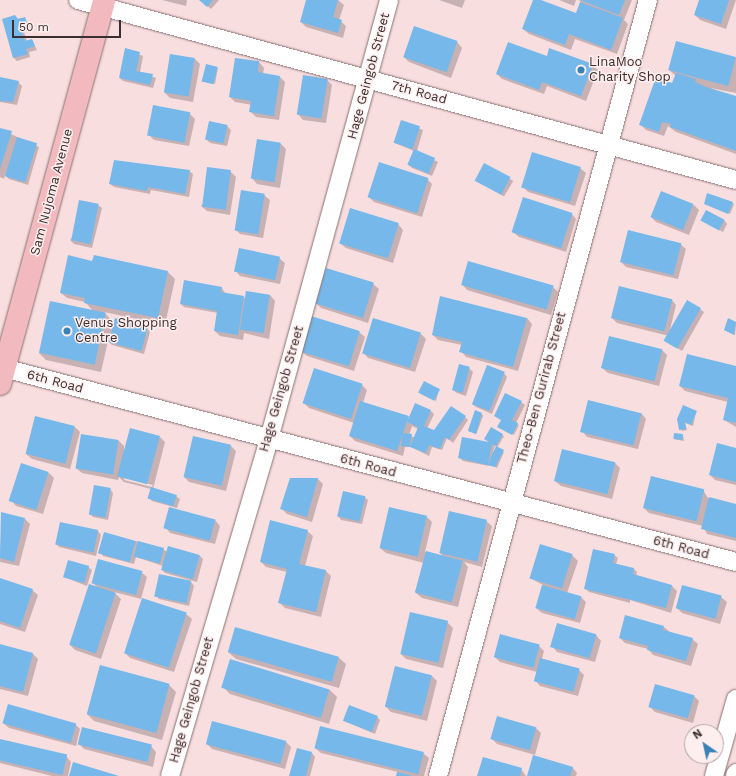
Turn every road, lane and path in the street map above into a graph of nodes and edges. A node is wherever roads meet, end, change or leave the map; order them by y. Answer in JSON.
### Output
{"nodes":[{"id":1,"x":78,"y":0,"type":"edge"},
{"id":2,"x":390,"y":0,"type":"edge"},
{"id":3,"x":648,"y":0,"type":"edge"},
{"id":4,"x":103,"y":3,"type":"edge"},
{"id":5,"x":368,"y":79,"type":"junction"},
{"id":6,"x":607,"y":144,"type":"junction"},
{"id":7,"x":736,"y":180,"type":"edge"},
{"id":8,"x":1,"y":373,"type":"edge"},
{"id":9,"x":269,"y":439,"type":"junction"},
{"id":10,"x":511,"y":504,"type":"junction"},
{"id":11,"x":736,"y":562,"type":"edge"},
{"id":12,"x":736,"y":700,"type":"edge"},
{"id":13,"x":736,"y":773,"type":"edge"},
{"id":14,"x":170,"y":776,"type":"edge"},
{"id":15,"x":438,"y":776,"type":"edge"},
{"id":16,"x":714,"y":776,"type":"edge"},
{"id":17,"x":735,"y":776,"type":"edge"}],
"edges":[{"from":1,"to":4,"type":"street","name":"7th Road"},
{"from":2,"to":5,"type":"street","name":"Hage Geingob Street"},
{"from":3,"to":6,"type":"street","name":"Theo-Ben Gurirab Street"},
{"from":4,"to":5,"type":"street","name":"7th Road"},
{"from":4,"to":8,"type":"main road","name":"Sam Nujoma Avenue"},
{"from":5,"to":6,"type":"street","name":"7th Road"},
{"from":5,"to":9,"type":"street","name":"Hage Geingob Street"},
{"from":6,"to":7,"type":"street","name":"7th Road"},
{"from":6,"to":10,"type":"street","name":"Theo-Ben Gurirab Street"},
{"from":8,"to":9,"type":"street","name":"6th Road"},
{"from":9,"to":10,"type":"street","name":"6th Road"},
{"from":9,"to":14,"type":"street","name":"Hage Geingob Street"},
{"from":10,"to":11,"type":"street","name":"6th Road"},
{"from":10,"to":15,"type":"street","name":"Theo-Ben Gurirab Street"},
{"from":12,"to":16,"type":"street"},
{"from":13,"to":17,"type":"street"}]}
